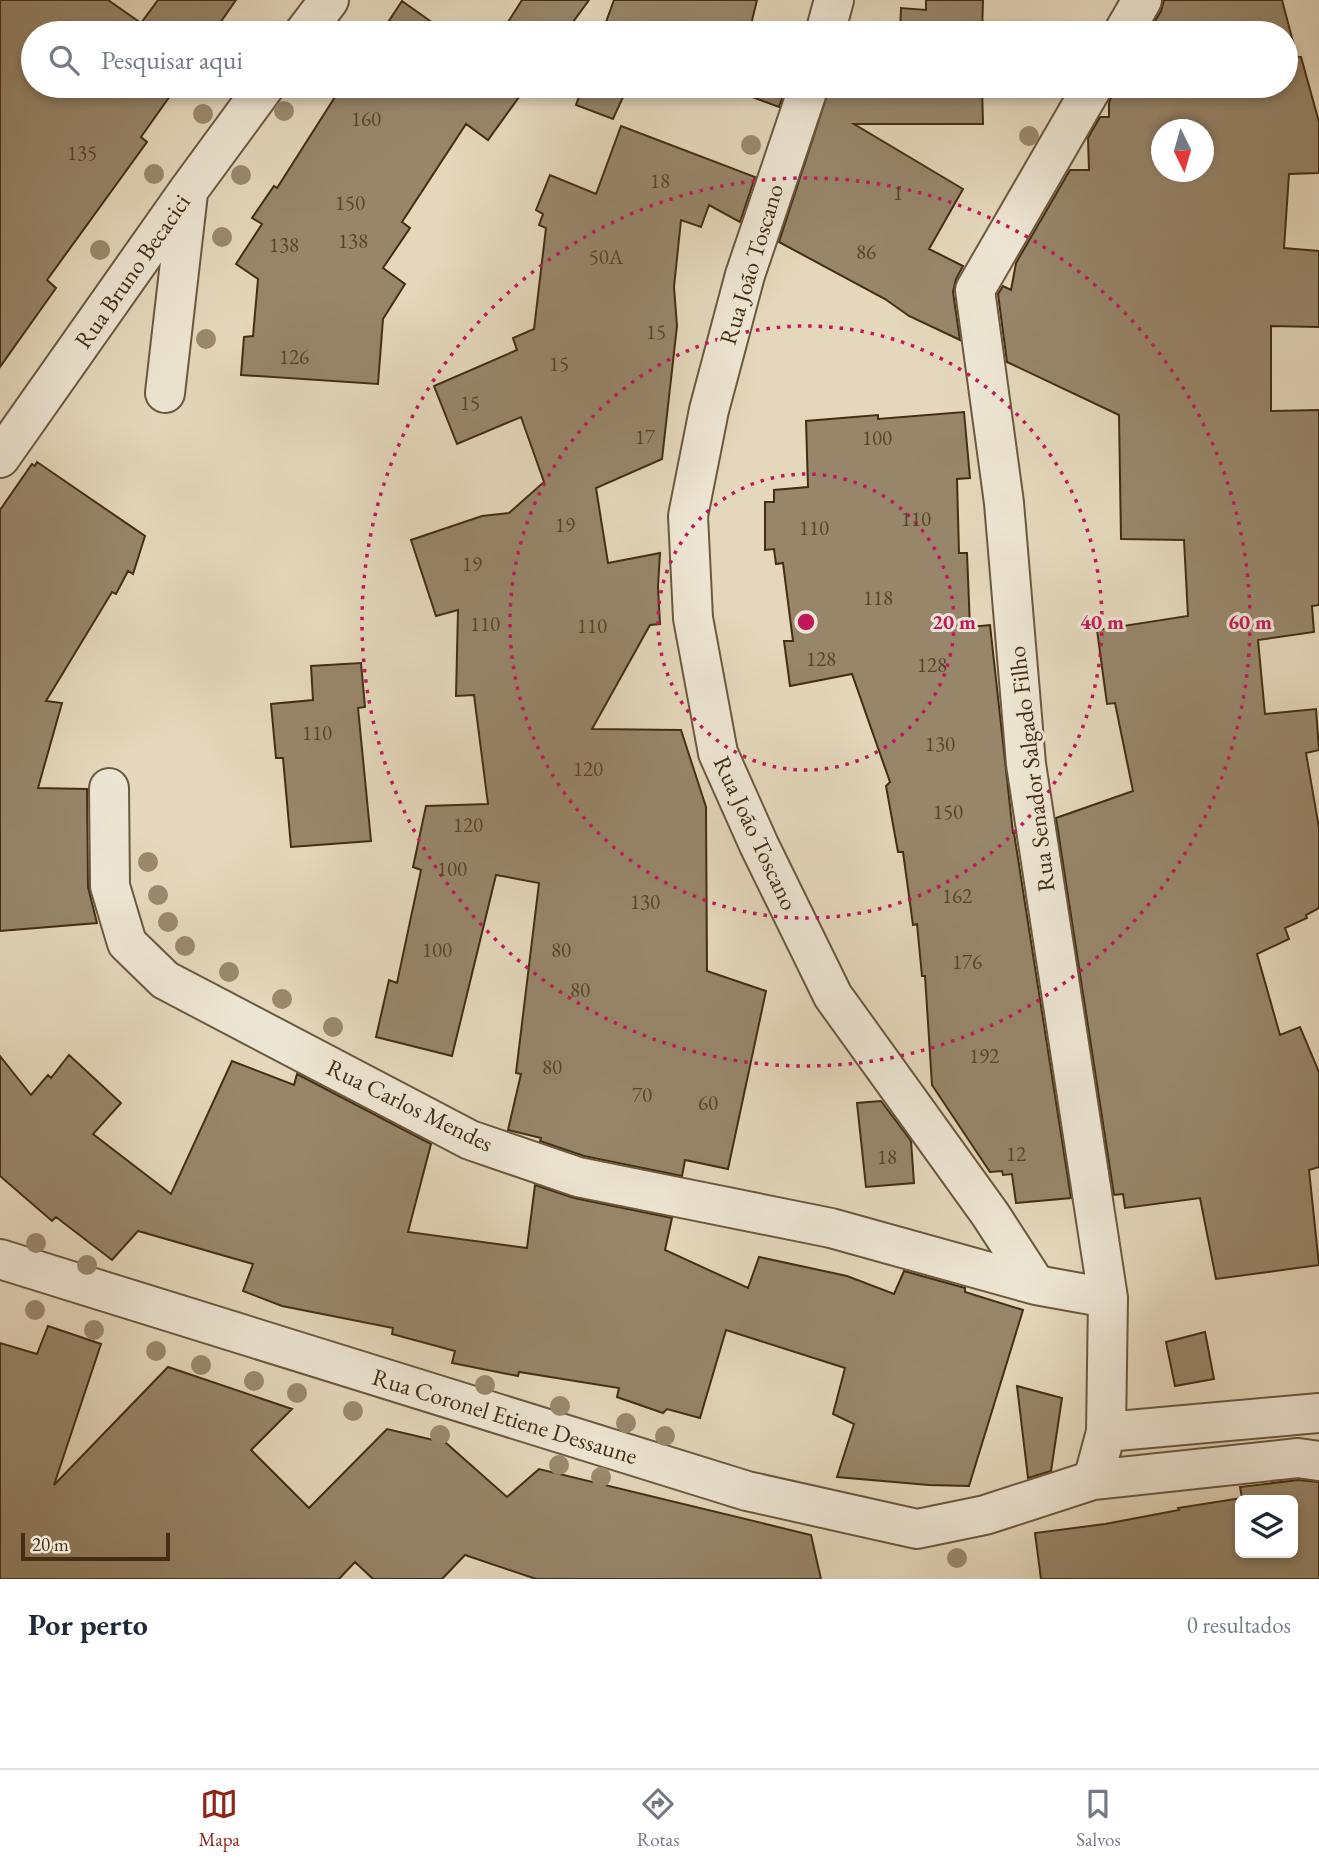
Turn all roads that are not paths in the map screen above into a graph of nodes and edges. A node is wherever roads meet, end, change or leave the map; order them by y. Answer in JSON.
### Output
{"nodes":[{"id":1,"x":329,"y":0,"type":"edge"},
{"id":2,"x":834,"y":0,"type":"edge"},
{"id":3,"x":1142,"y":0,"type":"edge"},
{"id":4,"x":313,"y":21,"type":"edge"},
{"id":5,"x":828,"y":21,"type":"edge"},
{"id":6,"x":1130,"y":21,"type":"edge"},
{"id":7,"x":256,"y":98,"type":"edge"},
{"id":8,"x":805,"y":98,"type":"edge"},
{"id":9,"x":1086,"y":98,"type":"edge"},
{"id":10,"x":188,"y":191,"type":"junction"},
{"id":11,"x":165,"y":393,"type":"dead end"},
{"id":12,"x":0,"y":458,"type":"edge"},
{"id":13,"x":109,"y":788,"type":"dead end"},
{"id":14,"x":0,"y":1259,"type":"edge"},
{"id":15,"x":1036,"y":1285,"type":"junction"},
{"id":16,"x":1108,"y":1298,"type":"junction"},
{"id":17,"x":1319,"y":1413,"type":"edge"},
{"id":18,"x":1106,"y":1432,"type":"junction"},
{"id":19,"x":1319,"y":1461,"type":"edge"},
{"id":20,"x":1093,"y":1480,"type":"junction"}],
"edges":[{"from":1,"to":4,"type":"street"},
{"from":2,"to":5,"type":"street"},
{"from":3,"to":6,"type":"street"},
{"from":7,"to":10,"type":"street","name":"Rua Bruno Becacici"},
{"from":8,"to":15,"type":"street","name":"Rua João Toscano"},
{"from":9,"to":16,"type":"street","name":"Rua Senador Salgado Filho"},
{"from":10,"to":11,"type":"street"},
{"from":10,"to":12,"type":"street","name":"Rua Bruno Becacici"},
{"from":13,"to":15,"type":"street","name":"Rua Carlos Mendes"},
{"from":14,"to":20,"type":"street","name":"Rua Coronel Etiene Dessaune"},
{"from":15,"to":16,"type":"street"},
{"from":16,"to":18,"type":"street","name":"Rua Senador Salgado Filho"},
{"from":17,"to":18,"type":"street"},
{"from":18,"to":20,"type":"street","name":"Rua Senador Salgado Filho"},
{"from":19,"to":20,"type":"street"}]}
